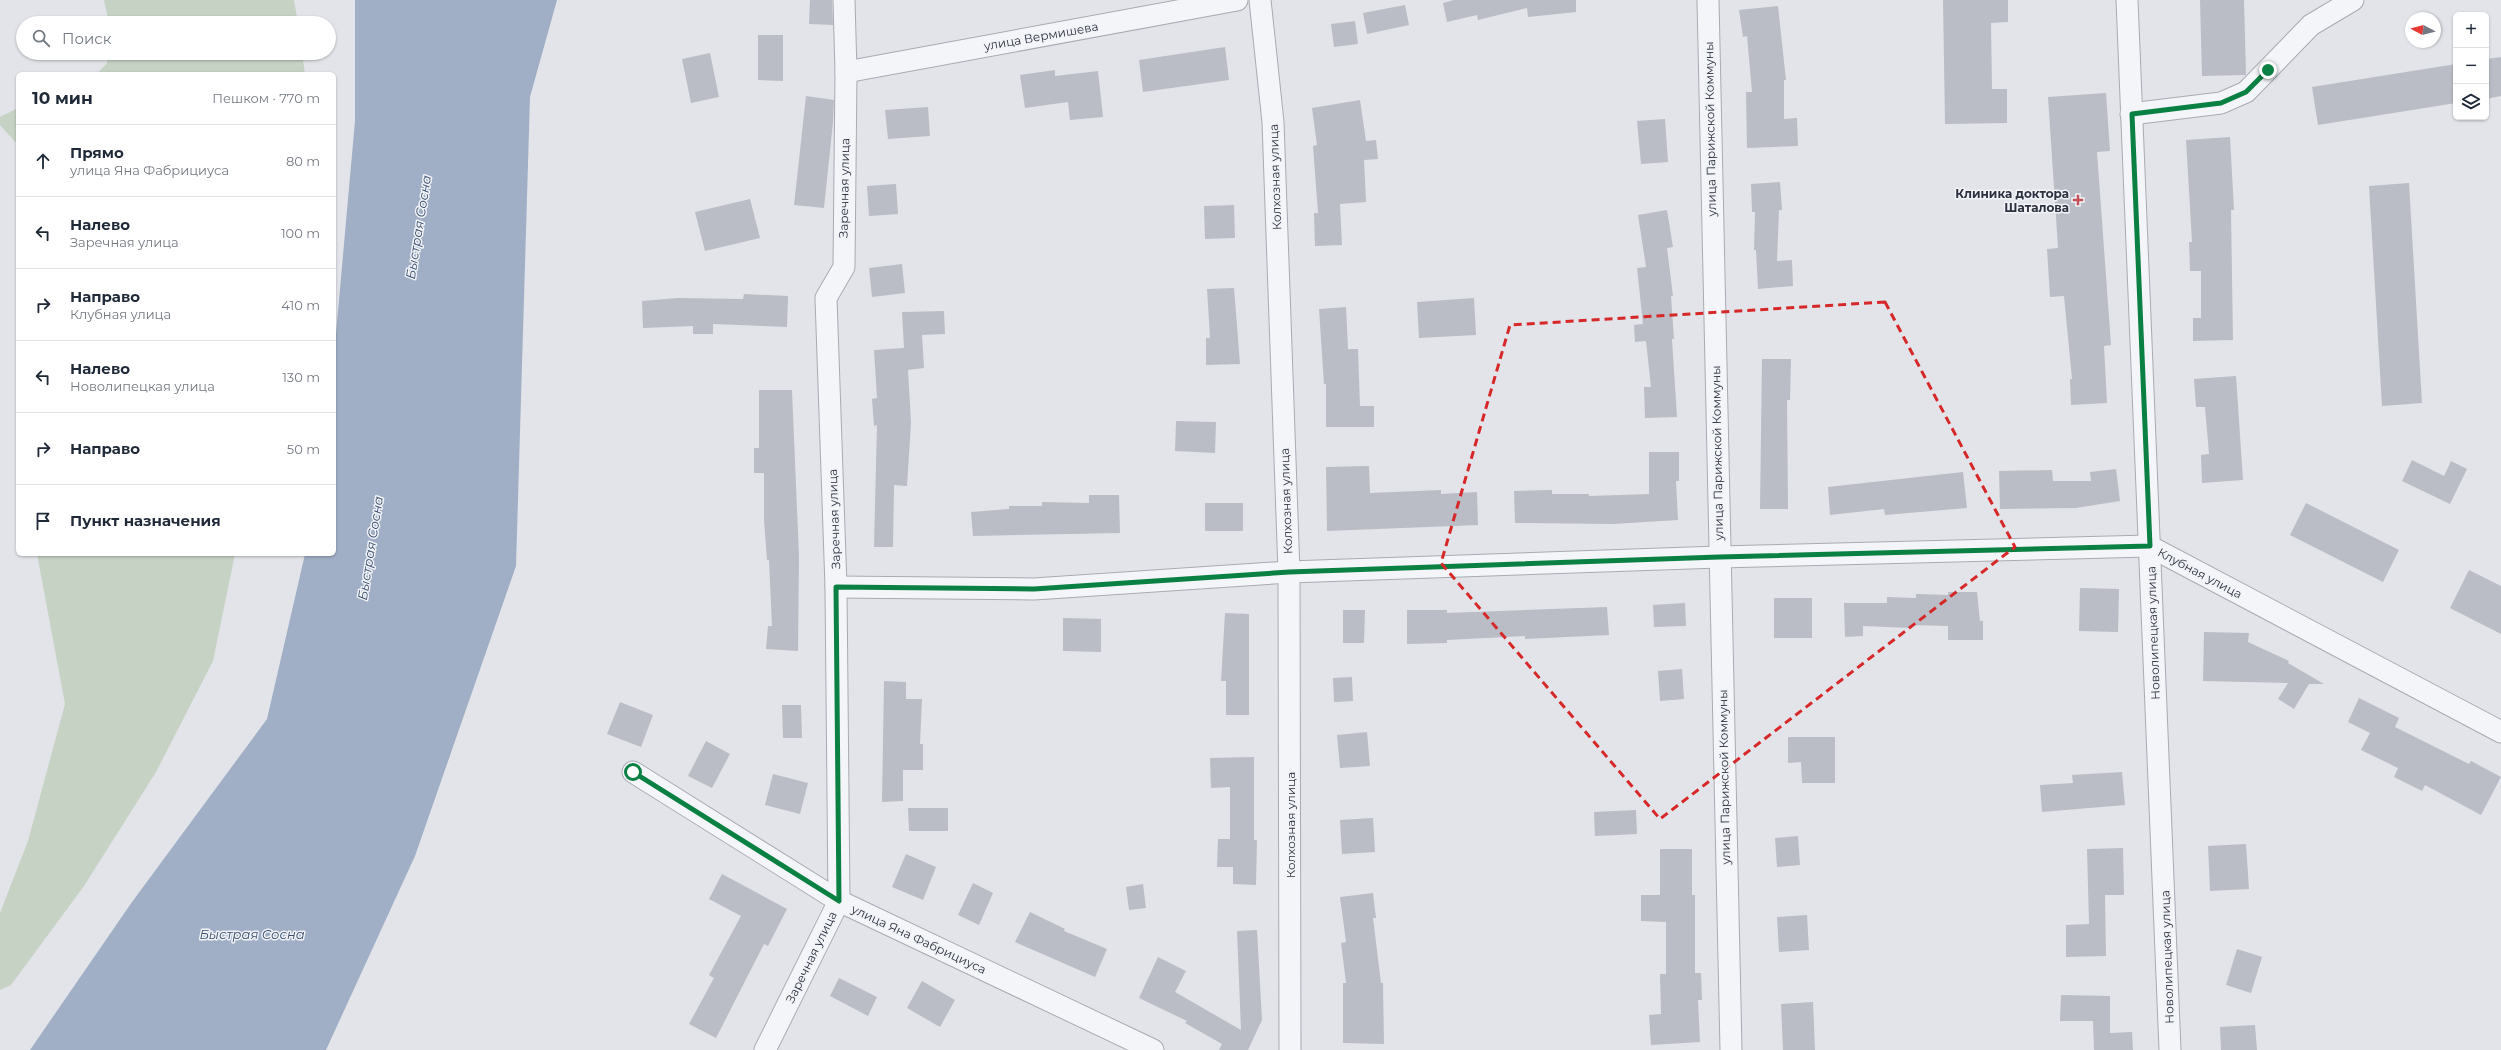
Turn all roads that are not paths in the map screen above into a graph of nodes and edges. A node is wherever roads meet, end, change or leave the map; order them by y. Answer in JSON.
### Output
{"nodes":[{"id":1,"x":844,"y":0,"type":"edge"},
{"id":2,"x":1237,"y":0,"type":"edge"},
{"id":3,"x":1260,"y":0,"type":"edge"},
{"id":4,"x":1708,"y":0,"type":"edge"},
{"id":5,"x":2127,"y":0,"type":"edge"},
{"id":6,"x":2354,"y":0,"type":"edge"},
{"id":7,"x":846,"y":72,"type":"junction"},
{"id":8,"x":2132,"y":114,"type":"junction"},
{"id":9,"x":2150,"y":546,"type":"junction"},
{"id":10,"x":1719,"y":557,"type":"junction"},
{"id":11,"x":1289,"y":572,"type":"junction"},
{"id":12,"x":836,"y":587,"type":"junction"},
{"id":13,"x":2501,"y":732,"type":"edge"},
{"id":14,"x":633,"y":772,"type":"dead end"},
{"id":15,"x":839,"y":901,"type":"junction"},
{"id":16,"x":765,"y":1050,"type":"edge"},
{"id":17,"x":1153,"y":1050,"type":"edge"},
{"id":18,"x":1290,"y":1050,"type":"edge"},
{"id":19,"x":1731,"y":1050,"type":"edge"},
{"id":20,"x":2170,"y":1050,"type":"edge"}],
"edges":[{"from":1,"to":7,"type":"street","name":"Заречная улица"},
{"from":2,"to":7,"type":"street","name":"улица Вермишева"},
{"from":3,"to":11,"type":"street","name":"Колхозная улица"},
{"from":4,"to":10,"type":"street","name":"улица Парижской Коммуны"},
{"from":5,"to":8,"type":"street","name":"Новолипецкая улица"},
{"from":6,"to":8,"type":"street"},
{"from":7,"to":12,"type":"street","name":"Заречная улица"},
{"from":8,"to":9,"type":"street","name":"Новолипецкая улица"},
{"from":9,"to":10,"type":"street","name":"Клубная улица"},
{"from":9,"to":13,"type":"street","name":"Клубная улица"},
{"from":9,"to":20,"type":"street","name":"Новолипецкая улица"},
{"from":10,"to":11,"type":"street","name":"Клубная улица"},
{"from":10,"to":19,"type":"street","name":"улица Парижской Коммуны"},
{"from":11,"to":12,"type":"street","name":"Клубная улица"},
{"from":11,"to":18,"type":"street","name":"Колхозная улица"},
{"from":12,"to":15,"type":"street","name":"Заречная улица"},
{"from":14,"to":15,"type":"street","name":"улица Яна Фабрициуса"},
{"from":15,"to":16,"type":"street","name":"Заречная улица"},
{"from":15,"to":17,"type":"street","name":"улица Яна Фабрициуса"}]}
